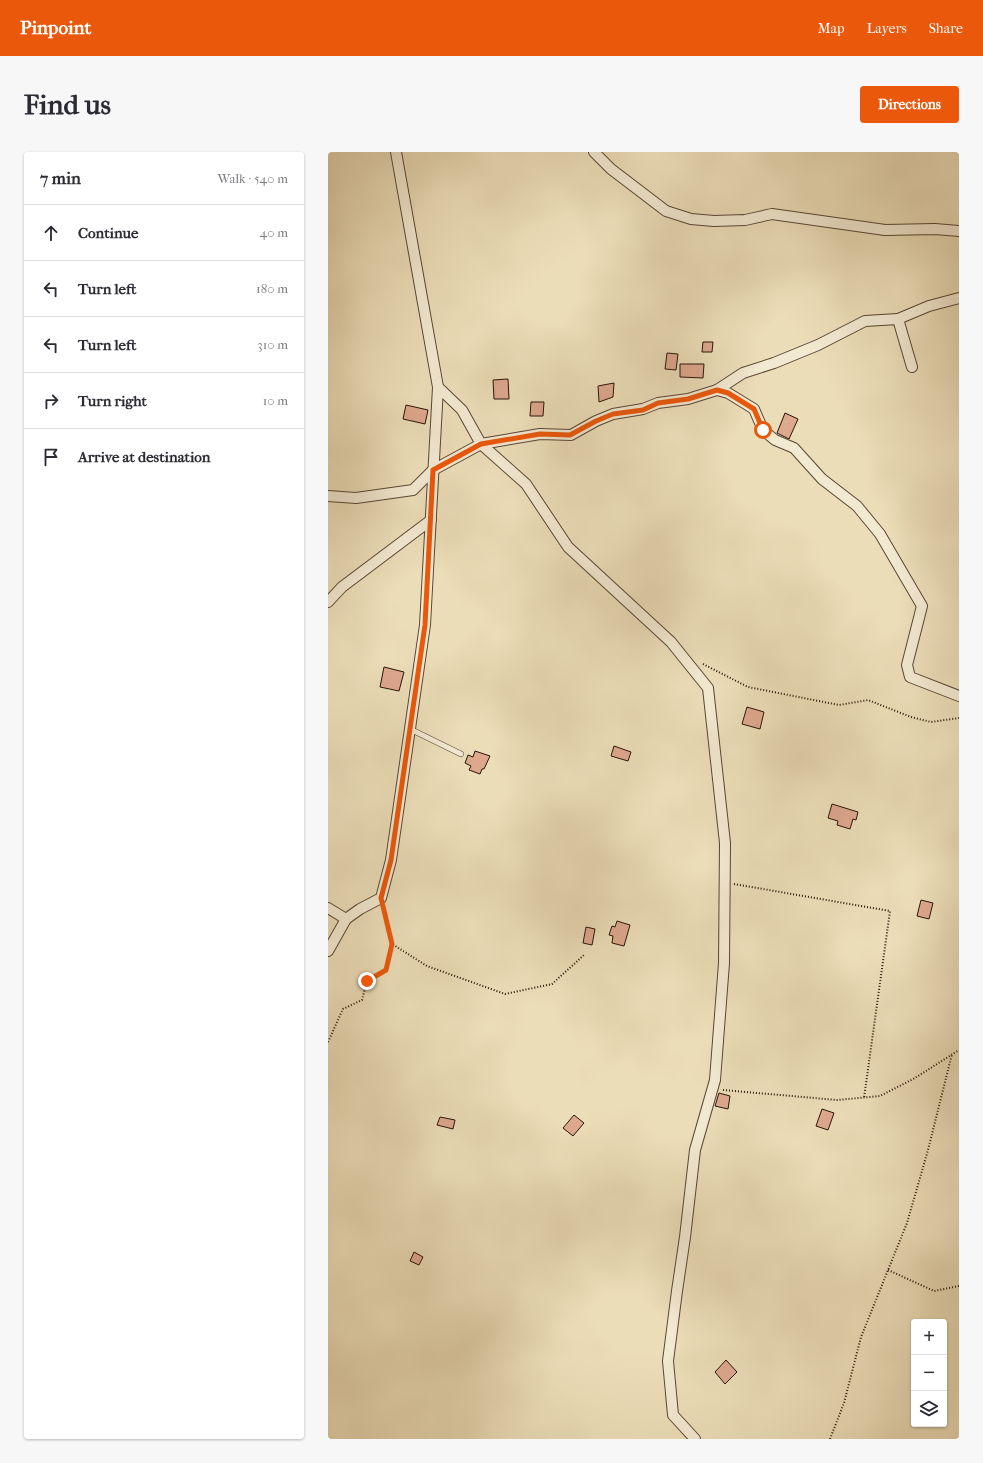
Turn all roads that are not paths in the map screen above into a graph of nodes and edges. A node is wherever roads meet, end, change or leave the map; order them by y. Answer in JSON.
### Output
{"nodes":[{"id":1,"x":396,"y":152,"type":"edge"},
{"id":2,"x":594,"y":152,"type":"edge"},
{"id":3,"x":959,"y":231,"type":"edge"},
{"id":4,"x":959,"y":298,"type":"edge"},
{"id":5,"x":898,"y":319,"type":"junction"},
{"id":6,"x":912,"y":367,"type":"dead end"},
{"id":7,"x":438,"y":387,"type":"junction"},
{"id":8,"x":717,"y":390,"type":"junction"},
{"id":9,"x":481,"y":444,"type":"junction"},
{"id":10,"x":433,"y":470,"type":"junction"},
{"id":11,"x":328,"y":496,"type":"edge"},
{"id":12,"x":430,"y":520,"type":"junction"},
{"id":13,"x":328,"y":602,"type":"edge"},
{"id":14,"x":959,"y":696,"type":"edge"},
{"id":15,"x":410,"y":730,"type":"junction"},
{"id":16,"x":461,"y":754,"type":"dead end"},
{"id":17,"x":328,"y":908,"type":"edge"},
{"id":18,"x":346,"y":919,"type":"junction"},
{"id":19,"x":328,"y":951,"type":"edge"},
{"id":20,"x":695,"y":1439,"type":"edge"}],
"edges":[{"from":1,"to":7,"type":"street"},
{"from":2,"to":3,"type":"street"},
{"from":4,"to":5,"type":"street"},
{"from":5,"to":6,"type":"street"},
{"from":5,"to":8,"type":"street"},
{"from":7,"to":9,"type":"street"},
{"from":7,"to":10,"type":"street"},
{"from":8,"to":9,"type":"street"},
{"from":8,"to":14,"type":"street"},
{"from":9,"to":10,"type":"street"},
{"from":9,"to":20,"type":"street"},
{"from":10,"to":11,"type":"street"},
{"from":10,"to":12,"type":"street"},
{"from":12,"to":13,"type":"street"},
{"from":12,"to":15,"type":"street"},
{"from":15,"to":16,"type":"lane"},
{"from":15,"to":18,"type":"street"},
{"from":17,"to":18,"type":"street"},
{"from":18,"to":19,"type":"street"}]}
